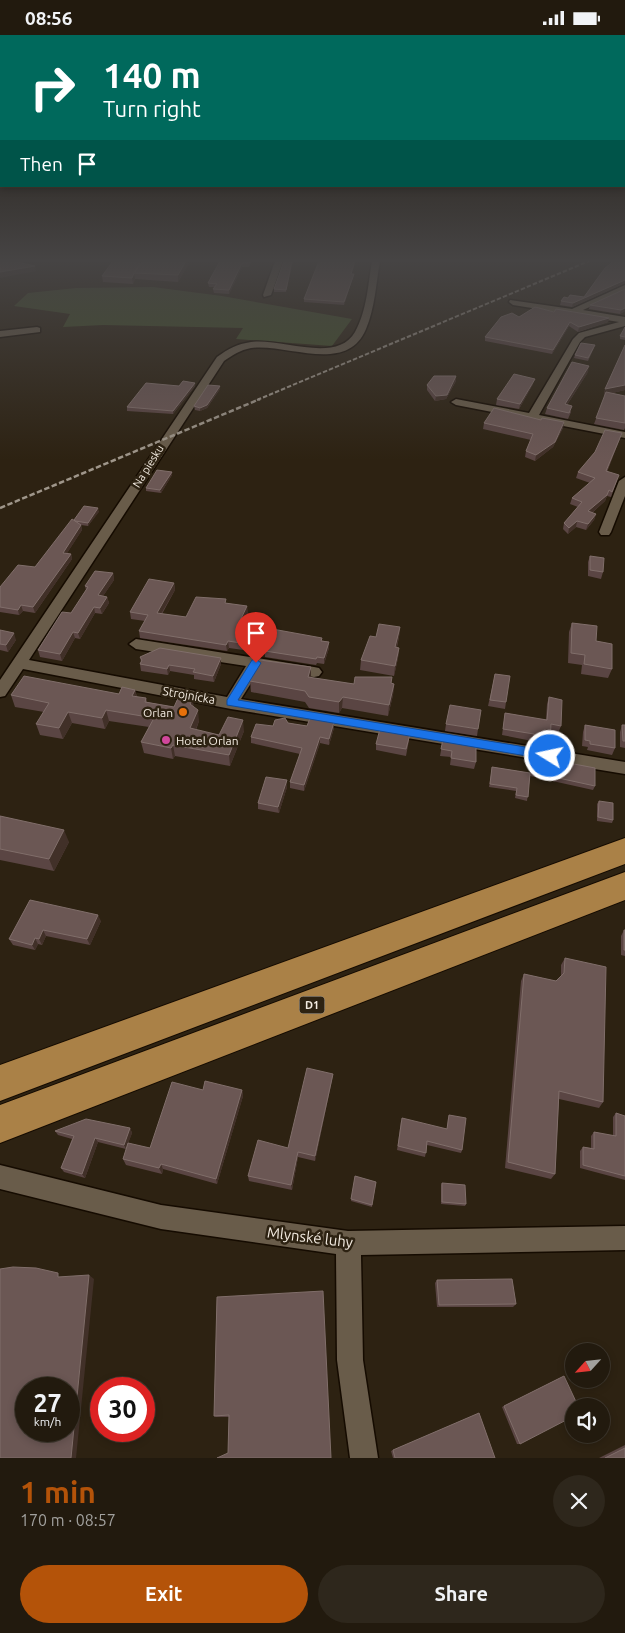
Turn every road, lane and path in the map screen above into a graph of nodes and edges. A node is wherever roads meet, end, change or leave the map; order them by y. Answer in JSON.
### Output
{"nodes":[{"id":1,"x":362,"y":327,"type":"edge"},
{"id":2,"x":605,"y":327,"type":"edge"},
{"id":3,"x":37,"y":330,"type":"dead end"},
{"id":4,"x":0,"y":334,"type":"edge"},
{"id":5,"x":353,"y":342,"type":"joint"},
{"id":6,"x":456,"y":402,"type":"dead end"},
{"id":7,"x":532,"y":417,"type":"junction"},
{"id":8,"x":625,"y":435,"type":"edge"},
{"id":9,"x":625,"y":481,"type":"edge"},
{"id":10,"x":605,"y":531,"type":"dead end"},
{"id":11,"x":136,"y":644,"type":"dead end"},
{"id":12,"x":19,"y":663,"type":"junction"},
{"id":13,"x":256,"y":663,"type":"junction"},
{"id":14,"x":314,"y":672,"type":"dead end"},
{"id":15,"x":0,"y":692,"type":"edge"},
{"id":16,"x":231,"y":703,"type":"junction"},
{"id":17,"x":625,"y":768,"type":"edge"},
{"id":18,"x":625,"y":851,"type":"edge"},
{"id":19,"x":625,"y":886,"type":"edge"},
{"id":20,"x":0,"y":1083,"type":"edge"},
{"id":21,"x":0,"y":1124,"type":"edge"},
{"id":22,"x":0,"y":1177,"type":"edge"},
{"id":23,"x":625,"y":1237,"type":"edge"},
{"id":24,"x":348,"y":1243,"type":"junction"},
{"id":25,"x":364,"y":1458,"type":"edge"}],
"edges":[{"from":1,"to":5,"type":"street"},
{"from":2,"to":7,"type":"street"},
{"from":3,"to":4,"type":"street"},
{"from":5,"to":12,"type":"street","name":"Na piesku"},
{"from":6,"to":7,"type":"street"},
{"from":7,"to":8,"type":"street"},
{"from":9,"to":10,"type":"street"},
{"from":11,"to":13,"type":"street"},
{"from":12,"to":15,"type":"street","name":"Na piesku"},
{"from":12,"to":16,"type":"street","name":"Strojnícka"},
{"from":13,"to":14,"type":"street"},
{"from":13,"to":16,"type":"street"},
{"from":16,"to":17,"type":"street","name":"Strojnícka"},
{"from":18,"to":20,"type":"highway"},
{"from":19,"to":21,"type":"highway","number":"D1"},
{"from":22,"to":24,"type":"street","name":"Mlynské luhy"},
{"from":23,"to":24,"type":"street","name":"Mlynské luhy"},
{"from":24,"to":25,"type":"street"}]}
